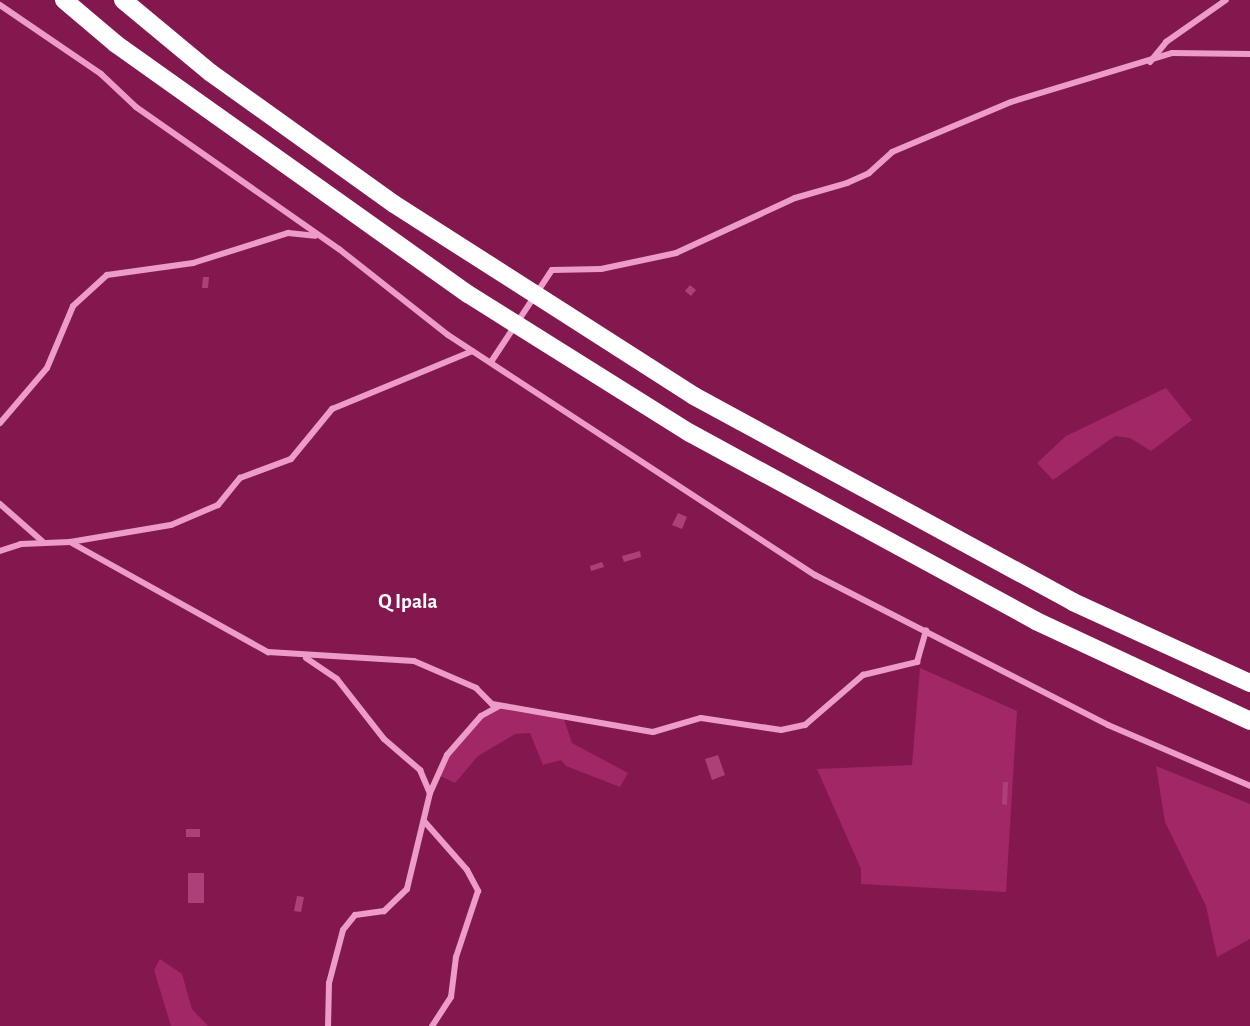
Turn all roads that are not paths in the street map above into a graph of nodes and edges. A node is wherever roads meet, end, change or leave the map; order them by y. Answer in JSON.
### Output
{"nodes":[{"id":1,"x":64,"y":0,"type":"edge"},
{"id":2,"x":123,"y":0,"type":"edge"},
{"id":3,"x":1226,"y":0,"type":"edge"},
{"id":4,"x":0,"y":5,"type":"edge"},
{"id":5,"x":1250,"y":54,"type":"edge"},
{"id":6,"x":1149,"y":64,"type":"junction"},
{"id":7,"x":321,"y":238,"type":"junction"},
{"id":8,"x":531,"y":296,"type":"junction"},
{"id":9,"x":515,"y":324,"type":"junction"},
{"id":10,"x":473,"y":351,"type":"junction"},
{"id":11,"x":491,"y":362,"type":"junction"},
{"id":12,"x":0,"y":423,"type":"edge"},
{"id":13,"x":0,"y":504,"type":"edge"},
{"id":14,"x":42,"y":541,"type":"junction"},
{"id":15,"x":70,"y":542,"type":"junction"},
{"id":16,"x":0,"y":550,"type":"edge"},
{"id":17,"x":926,"y":630,"type":"junction"},
{"id":18,"x":306,"y":658,"type":"junction"},
{"id":19,"x":1250,"y":683,"type":"edge"},
{"id":20,"x":499,"y":706,"type":"junction"},
{"id":21,"x":1250,"y":721,"type":"edge"},
{"id":22,"x":1250,"y":786,"type":"edge"},
{"id":23,"x":430,"y":793,"type":"junction"},
{"id":24,"x":424,"y":822,"type":"junction"},
{"id":25,"x":328,"y":1026,"type":"edge"},
{"id":26,"x":432,"y":1026,"type":"edge"}],
"edges":[{"from":1,"to":9,"type":"highway"},
{"from":2,"to":8,"type":"highway"},
{"from":3,"to":6,"type":"street"},
{"from":4,"to":7,"type":"street"},
{"from":5,"to":6,"type":"street"},
{"from":6,"to":8,"type":"street"},
{"from":7,"to":10,"type":"street"},
{"from":7,"to":12,"type":"street"},
{"from":8,"to":9,"type":"street"},
{"from":8,"to":19,"type":"highway"},
{"from":9,"to":11,"type":"street"},
{"from":9,"to":21,"type":"highway"},
{"from":10,"to":11,"type":"street"},
{"from":10,"to":15,"type":"street"},
{"from":11,"to":17,"type":"street"},
{"from":13,"to":14,"type":"street"},
{"from":14,"to":15,"type":"street"},
{"from":14,"to":16,"type":"street"},
{"from":15,"to":18,"type":"street"},
{"from":17,"to":20,"type":"street"},
{"from":17,"to":22,"type":"street"},
{"from":18,"to":20,"type":"street"},
{"from":18,"to":23,"type":"street"},
{"from":20,"to":23,"type":"street"},
{"from":23,"to":24,"type":"street"},
{"from":24,"to":25,"type":"street"},
{"from":24,"to":26,"type":"street"}]}
